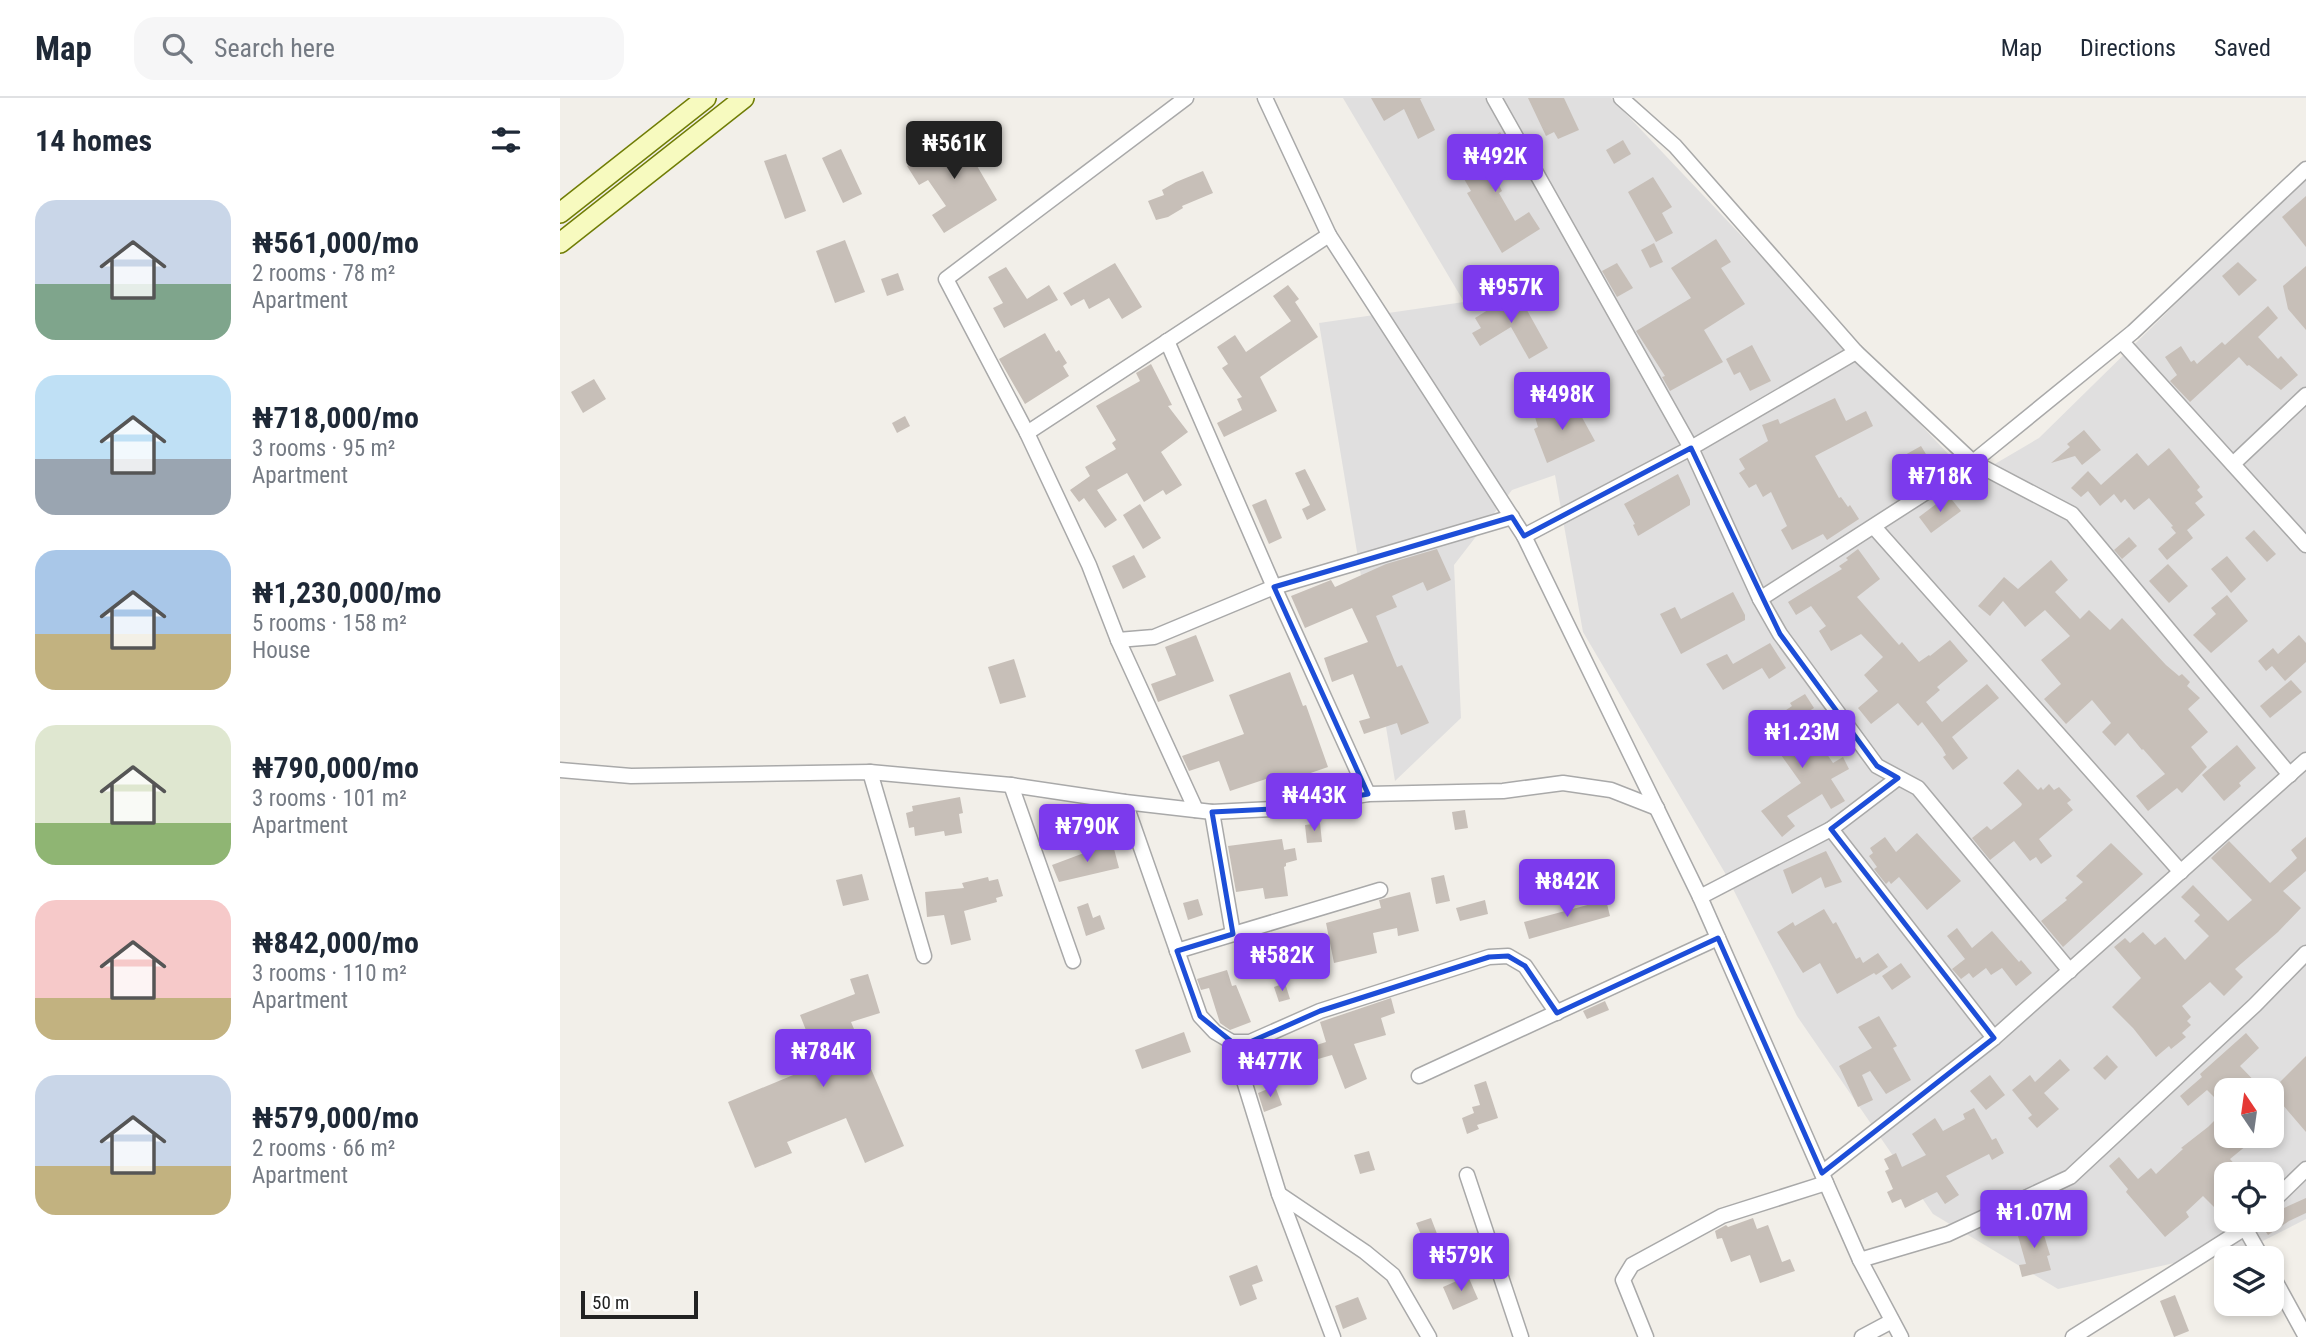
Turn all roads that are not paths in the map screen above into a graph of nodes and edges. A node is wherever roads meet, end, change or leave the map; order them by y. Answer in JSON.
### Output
{"nodes":[{"id":1,"x":706,"y":98,"type":"edge"},
{"id":2,"x":744,"y":98,"type":"edge"},
{"id":3,"x":1186,"y":98,"type":"edge"},
{"id":4,"x":1265,"y":98,"type":"edge"},
{"id":5,"x":1494,"y":98,"type":"edge"},
{"id":6,"x":1621,"y":98,"type":"edge"},
{"id":7,"x":2306,"y":169,"type":"edge"},
{"id":8,"x":560,"y":213,"type":"edge"},
{"id":9,"x":1329,"y":235,"type":"junction"},
{"id":10,"x":560,"y":243,"type":"edge"},
{"id":11,"x":1167,"y":341,"type":"junction"},
{"id":12,"x":2122,"y":342,"type":"junction"},
{"id":13,"x":1856,"y":352,"type":"junction"},
{"id":14,"x":2306,"y":395,"type":"edge"},
{"id":15,"x":1027,"y":433,"type":"junction"},
{"id":16,"x":1691,"y":447,"type":"junction"},
{"id":17,"x":1973,"y":462,"type":"junction"},
{"id":18,"x":2233,"y":464,"type":"junction"},
{"id":19,"x":1512,"y":517,"type":"junction"},
{"id":20,"x":1874,"y":527,"type":"junction"},
{"id":21,"x":1524,"y":536,"type":"junction"},
{"id":22,"x":2306,"y":545,"type":"edge"},
{"id":23,"x":1274,"y":587,"type":"junction"},
{"id":24,"x":1760,"y":599,"type":"junction"},
{"id":25,"x":1118,"y":640,"type":"junction"},
{"id":26,"x":2306,"y":760,"type":"edge"},
{"id":27,"x":560,"y":770,"type":"edge"},
{"id":28,"x":870,"y":772,"type":"junction"},
{"id":29,"x":2290,"y":775,"type":"junction"},
{"id":30,"x":1898,"y":778,"type":"junction"},
{"id":31,"x":1011,"y":785,"type":"junction"},
{"id":32,"x":1368,"y":794,"type":"junction"},
{"id":33,"x":1125,"y":802,"type":"junction"},
{"id":34,"x":1657,"y":808,"type":"junction"},
{"id":35,"x":1196,"y":810,"type":"junction"},
{"id":36,"x":1212,"y":812,"type":"junction"},
{"id":37,"x":1831,"y":829,"type":"junction"},
{"id":38,"x":2181,"y":872,"type":"junction"},
{"id":39,"x":1380,"y":890,"type":"dead end"},
{"id":40,"x":1700,"y":897,"type":"junction"},
{"id":41,"x":1233,"y":934,"type":"junction"},
{"id":42,"x":1718,"y":938,"type":"junction"},
{"id":43,"x":1177,"y":951,"type":"junction"},
{"id":44,"x":2306,"y":953,"type":"edge"},
{"id":45,"x":924,"y":956,"type":"dead end"},
{"id":46,"x":1073,"y":961,"type":"dead end"},
{"id":47,"x":2070,"y":971,"type":"junction"},
{"id":48,"x":1557,"y":1013,"type":"junction"},
{"id":49,"x":1994,"y":1038,"type":"junction"},
{"id":50,"x":1232,"y":1042,"type":"junction"},
{"id":51,"x":1419,"y":1076,"type":"dead end"},
{"id":52,"x":2306,"y":1169,"type":"edge"},
{"id":53,"x":1467,"y":1175,"type":"dead end"},
{"id":54,"x":1824,"y":1178,"type":"junction"},
{"id":55,"x":2284,"y":1190,"type":"edge"},
{"id":56,"x":1279,"y":1195,"type":"junction"},
{"id":57,"x":2237,"y":1232,"type":"edge"},
{"id":58,"x":1860,"y":1260,"type":"junction"},
{"id":59,"x":2284,"y":1297,"type":"edge"},
{"id":60,"x":1892,"y":1321,"type":"junction"},
{"id":61,"x":1333,"y":1337,"type":"edge"},
{"id":62,"x":1429,"y":1337,"type":"edge"},
{"id":63,"x":1521,"y":1337,"type":"edge"},
{"id":64,"x":1646,"y":1337,"type":"edge"},
{"id":65,"x":1862,"y":1337,"type":"edge"},
{"id":66,"x":1901,"y":1337,"type":"edge"},
{"id":67,"x":2073,"y":1337,"type":"edge"},
{"id":68,"x":2306,"y":1337,"type":"edge"}],
"edges":[{"from":1,"to":8,"type":"main road"},
{"from":2,"to":10,"type":"main road"},
{"from":3,"to":15,"type":"street"},
{"from":4,"to":9,"type":"street"},
{"from":5,"to":16,"type":"street"},
{"from":6,"to":13,"type":"street"},
{"from":7,"to":12,"type":"street"},
{"from":9,"to":11,"type":"street"},
{"from":9,"to":19,"type":"street"},
{"from":11,"to":15,"type":"street"},
{"from":11,"to":23,"type":"street"},
{"from":12,"to":17,"type":"street"},
{"from":12,"to":18,"type":"street"},
{"from":13,"to":16,"type":"street"},
{"from":13,"to":17,"type":"street"},
{"from":14,"to":18,"type":"street"},
{"from":15,"to":25,"type":"street"},
{"from":16,"to":21,"type":"street"},
{"from":16,"to":24,"type":"street"},
{"from":17,"to":20,"type":"street"},
{"from":17,"to":29,"type":"street"},
{"from":18,"to":22,"type":"street"},
{"from":19,"to":21,"type":"street"},
{"from":19,"to":23,"type":"street"},
{"from":20,"to":24,"type":"street"},
{"from":20,"to":38,"type":"street"},
{"from":21,"to":34,"type":"street"},
{"from":23,"to":25,"type":"street"},
{"from":23,"to":32,"type":"street"},
{"from":24,"to":30,"type":"street"},
{"from":25,"to":35,"type":"street"},
{"from":26,"to":29,"type":"street"},
{"from":27,"to":28,"type":"street"},
{"from":28,"to":31,"type":"street"},
{"from":28,"to":45,"type":"street"},
{"from":29,"to":38,"type":"street"},
{"from":30,"to":37,"type":"street"},
{"from":30,"to":47,"type":"street"},
{"from":31,"to":33,"type":"street"},
{"from":31,"to":46,"type":"street"},
{"from":32,"to":34,"type":"street"},
{"from":32,"to":36,"type":"street"},
{"from":33,"to":35,"type":"street"},
{"from":33,"to":43,"type":"street"},
{"from":34,"to":40,"type":"street"},
{"from":35,"to":36,"type":"street"},
{"from":36,"to":41,"type":"street"},
{"from":37,"to":40,"type":"street"},
{"from":37,"to":49,"type":"street"},
{"from":38,"to":47,"type":"street"},
{"from":39,"to":41,"type":"street"},
{"from":40,"to":42,"type":"street"},
{"from":41,"to":43,"type":"street"},
{"from":42,"to":48,"type":"street"},
{"from":42,"to":54,"type":"street"},
{"from":43,"to":50,"type":"street"},
{"from":44,"to":58,"type":"street"},
{"from":47,"to":49,"type":"street"},
{"from":48,"to":50,"type":"street"},
{"from":48,"to":51,"type":"street"},
{"from":49,"to":54,"type":"street"},
{"from":50,"to":56,"type":"street"},
{"from":52,"to":55,"type":"street"},
{"from":53,"to":63,"type":"street"},
{"from":54,"to":58,"type":"street"},
{"from":54,"to":64,"type":"street"},
{"from":56,"to":61,"type":"street"},
{"from":56,"to":62,"type":"street"},
{"from":57,"to":67,"type":"street"},
{"from":58,"to":60,"type":"street"},
{"from":59,"to":68,"type":"street"},
{"from":60,"to":65,"type":"street"},
{"from":60,"to":66,"type":"street"}]}
